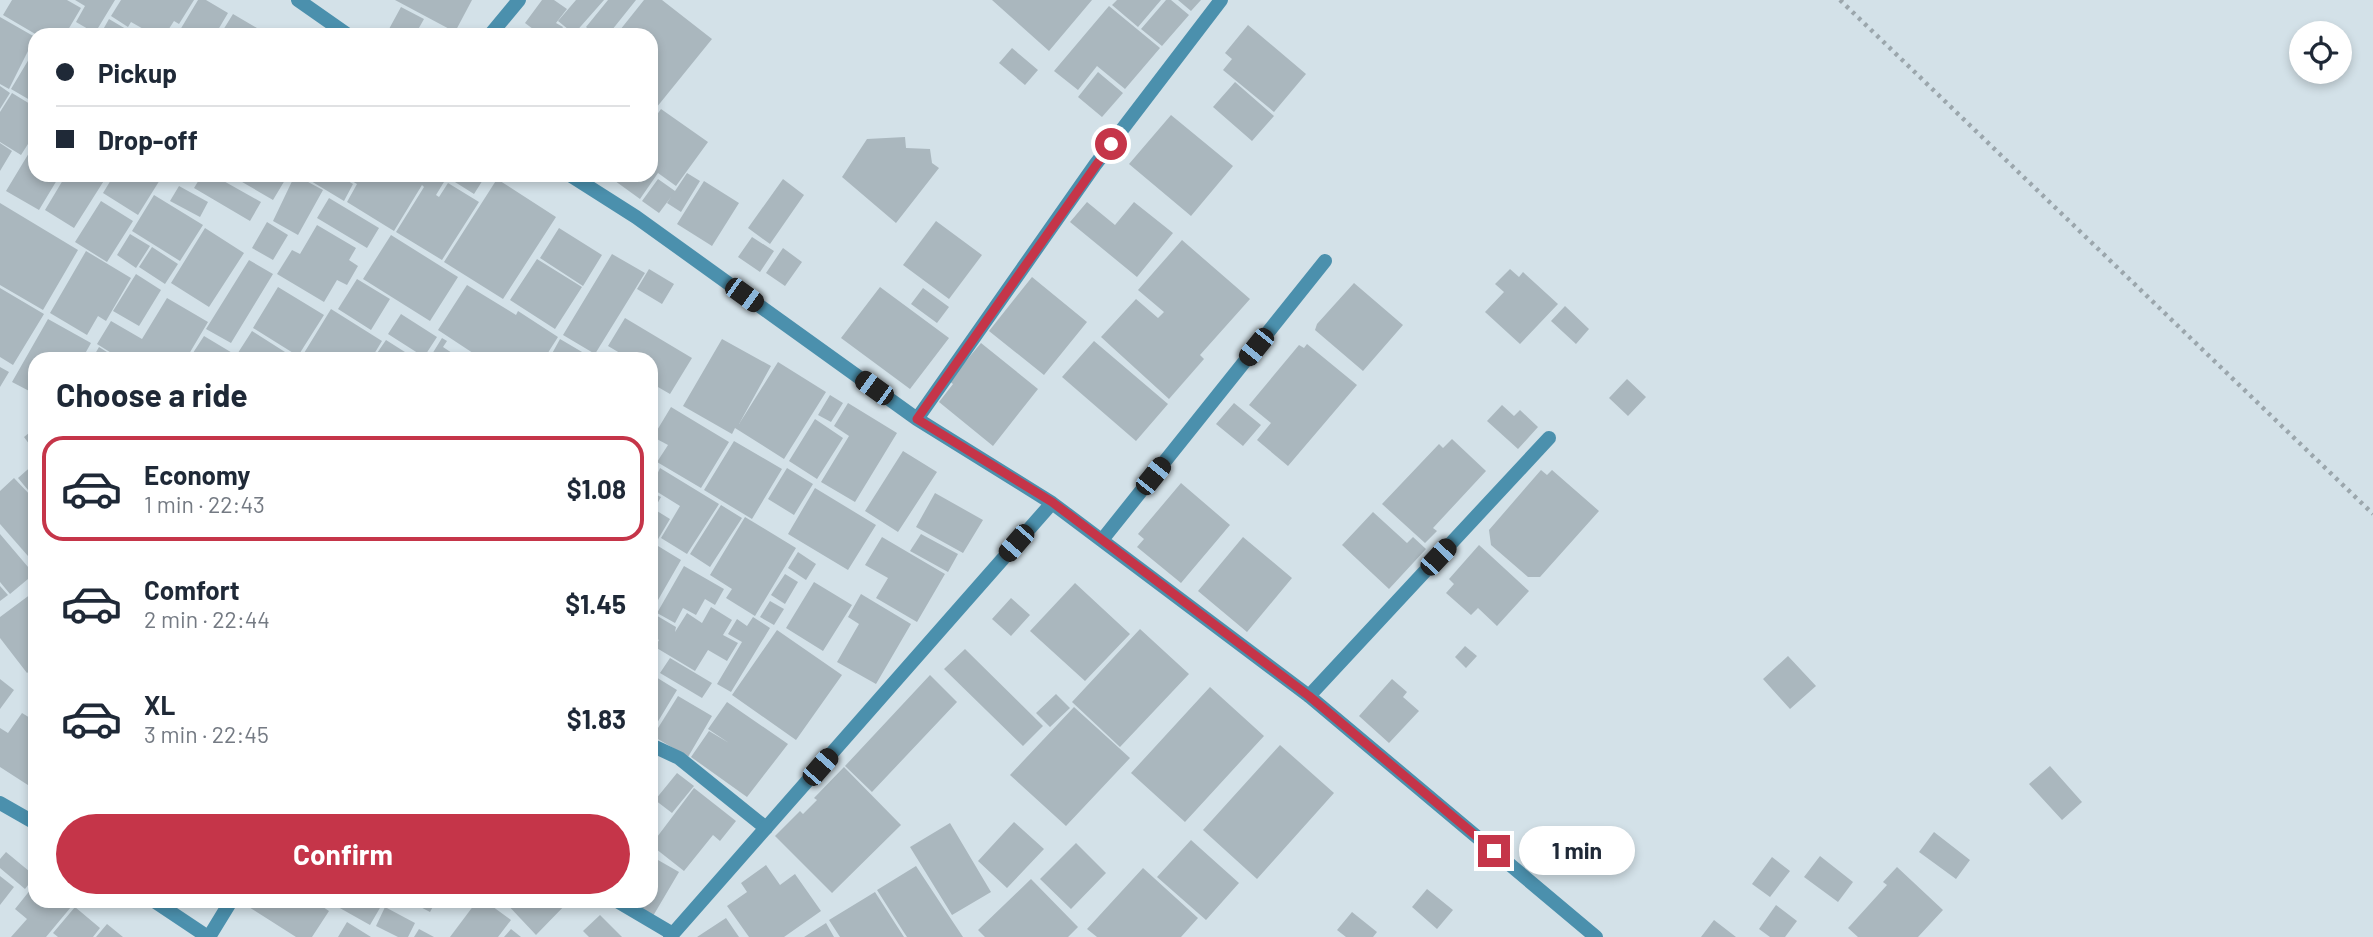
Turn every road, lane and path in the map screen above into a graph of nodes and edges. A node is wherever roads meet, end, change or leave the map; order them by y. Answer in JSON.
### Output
{"nodes":[{"id":1,"x":298,"y":0,"type":"edge"},
{"id":2,"x":519,"y":0,"type":"edge"},
{"id":3,"x":1222,"y":0,"type":"edge"},
{"id":4,"x":1840,"y":0,"type":"edge"},
{"id":5,"x":338,"y":28,"type":"edge"},
{"id":6,"x":496,"y":28,"type":"edge"},
{"id":7,"x":580,"y":182,"type":"edge"},
{"id":8,"x":1325,"y":261,"type":"dead end"},
{"id":9,"x":917,"y":419,"type":"junction"},
{"id":10,"x":1549,"y":438,"type":"dead end"},
{"id":11,"x":1052,"y":502,"type":"junction"},
{"id":12,"x":2373,"y":514,"type":"edge"},
{"id":13,"x":1102,"y":540,"type":"junction"},
{"id":14,"x":1309,"y":696,"type":"junction"},
{"id":15,"x":658,"y":748,"type":"edge"},
{"id":16,"x":0,"y":803,"type":"edge"},
{"id":17,"x":28,"y":819,"type":"edge"},
{"id":18,"x":766,"y":828,"type":"junction"},
{"id":19,"x":165,"y":908,"type":"edge"},
{"id":20,"x":227,"y":908,"type":"edge"},
{"id":21,"x":628,"y":908,"type":"edge"},
{"id":22,"x":672,"y":935,"type":"edge"},
{"id":23,"x":209,"y":937,"type":"edge"},
{"id":24,"x":1596,"y":937,"type":"edge"}],
"edges":[{"from":1,"to":5,"type":"street"},
{"from":2,"to":6,"type":"street"},
{"from":3,"to":9,"type":"street"},
{"from":4,"to":12,"type":"path"},
{"from":7,"to":9,"type":"street"},
{"from":8,"to":13,"type":"street"},
{"from":9,"to":11,"type":"street"},
{"from":10,"to":14,"type":"street"},
{"from":11,"to":13,"type":"street"},
{"from":11,"to":18,"type":"street"},
{"from":13,"to":14,"type":"street"},
{"from":14,"to":24,"type":"street"},
{"from":15,"to":18,"type":"street"},
{"from":16,"to":17,"type":"street"},
{"from":18,"to":22,"type":"street"},
{"from":19,"to":23,"type":"street"},
{"from":20,"to":23,"type":"street"},
{"from":21,"to":22,"type":"street"}]}
